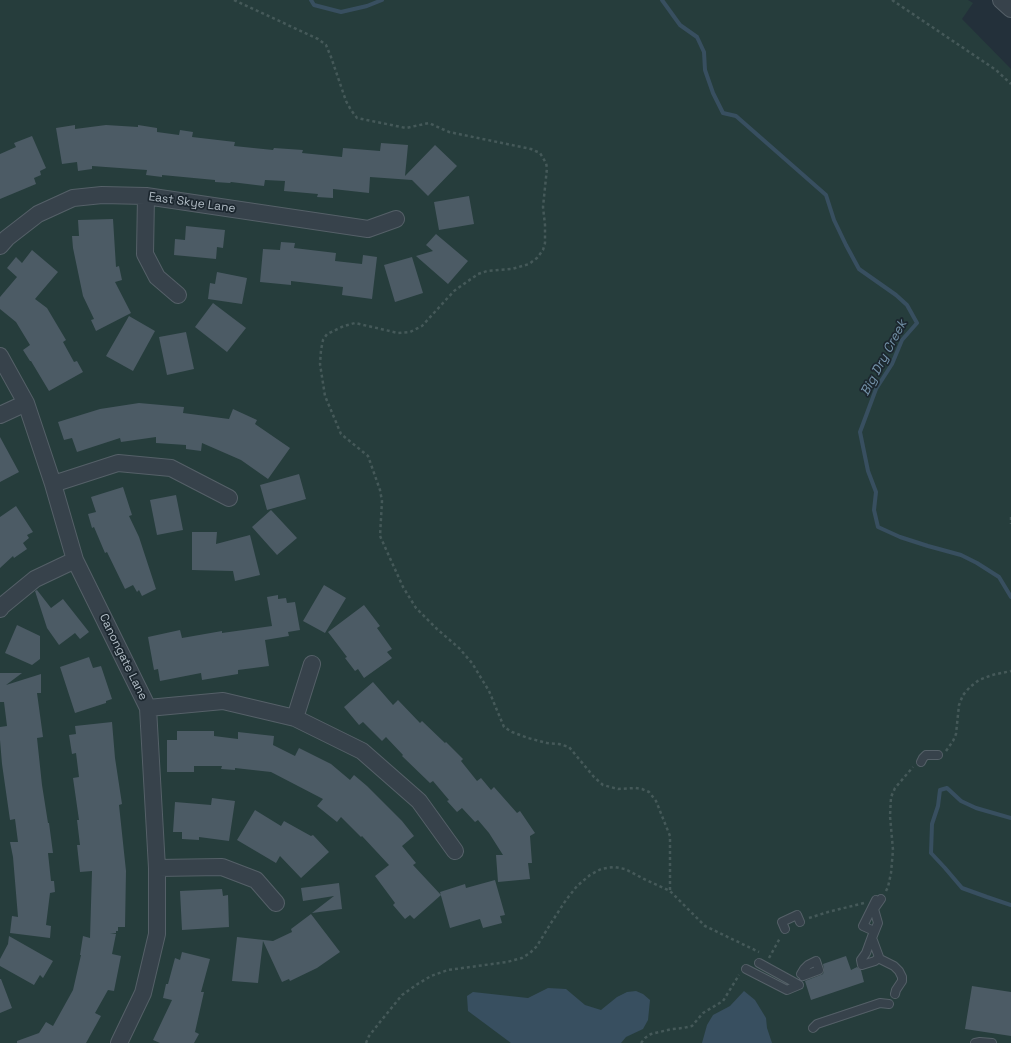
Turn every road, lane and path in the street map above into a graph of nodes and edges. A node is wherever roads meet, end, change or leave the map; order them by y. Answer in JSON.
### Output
{"nodes":[{"id":1,"x":234,"y":0,"type":"edge"},
{"id":2,"x":892,"y":0,"type":"edge"},
{"id":3,"x":1001,"y":0,"type":"edge"},
{"id":4,"x":1011,"y":9,"type":"edge"},
{"id":5,"x":1011,"y":84,"type":"edge"},
{"id":6,"x":146,"y":196,"type":"junction"},
{"id":7,"x":396,"y":219,"type":"dead end"},
{"id":8,"x":0,"y":246,"type":"edge"},
{"id":9,"x":178,"y":295,"type":"dead end"},
{"id":10,"x":0,"y":356,"type":"edge"},
{"id":11,"x":26,"y":403,"type":"junction"},
{"id":12,"x":0,"y":415,"type":"edge"},
{"id":13,"x":53,"y":484,"type":"junction"},
{"id":14,"x":229,"y":498,"type":"dead end"},
{"id":15,"x":1011,"y":516,"type":"edge"},
{"id":16,"x":1011,"y":524,"type":"edge"},
{"id":17,"x":75,"y":560,"type":"junction"},
{"id":18,"x":0,"y":609,"type":"edge"},
{"id":19,"x":312,"y":664,"type":"dead end"},
{"id":20,"x":1011,"y":671,"type":"edge"},
{"id":21,"x":148,"y":708,"type":"junction"},
{"id":22,"x":295,"y":718,"type":"junction"},
{"id":23,"x":938,"y":755,"type":"joint"},
{"id":24,"x":921,"y":762,"type":"joint"},
{"id":25,"x":455,"y":851,"type":"dead end"},
{"id":26,"x":157,"y":868,"type":"junction"},
{"id":27,"x":670,"y":891,"type":"junction"},
{"id":28,"x":878,"y":900,"type":"junction"},
{"id":29,"x":276,"y":903,"type":"dead end"},
{"id":30,"x":800,"y":922,"type":"joint"},
{"id":31,"x":785,"y":930,"type":"joint"},
{"id":32,"x":769,"y":957,"type":"junction"},
{"id":33,"x":878,"y":958,"type":"junction"},
{"id":34,"x":758,"y":963,"type":"joint"},
{"id":35,"x":746,"y":969,"type":"joint"},
{"id":36,"x":895,"y":994,"type":"dead end"},
{"id":37,"x":889,"y":1004,"type":"dead end"},
{"id":38,"x":813,"y":1028,"type":"dead end"},
{"id":39,"x":119,"y":1043,"type":"edge"},
{"id":40,"x":366,"y":1043,"type":"edge"},
{"id":41,"x":641,"y":1043,"type":"edge"},
{"id":42,"x":975,"y":1043,"type":"edge"},
{"id":43,"x":992,"y":1043,"type":"edge"}],
"edges":[{"from":1,"to":27,"type":"path"},
{"from":2,"to":5,"type":"path"},
{"from":3,"to":4,"type":"street"},
{"from":6,"to":7,"type":"street","name":"East Skye Lane"},
{"from":6,"to":8,"type":"street","name":"East Skye Lane"},
{"from":6,"to":9,"type":"street"},
{"from":10,"to":11,"type":"street","name":"Canongate Lane"},
{"from":11,"to":12,"type":"street"},
{"from":11,"to":13,"type":"street","name":"Canongate Lane"},
{"from":13,"to":14,"type":"street"},
{"from":13,"to":17,"type":"street","name":"Canongate Lane"},
{"from":15,"to":16,"type":"path"},
{"from":17,"to":18,"type":"street"},
{"from":17,"to":21,"type":"street","name":"Canongate Lane"},
{"from":19,"to":22,"type":"street"},
{"from":20,"to":23,"type":"path"},
{"from":21,"to":22,"type":"street"},
{"from":21,"to":26,"type":"street","name":"Canongate Lane"},
{"from":22,"to":25,"type":"street"},
{"from":23,"to":24,"type":"lane"},
{"from":24,"to":28,"type":"path"},
{"from":26,"to":29,"type":"street"},
{"from":26,"to":39,"type":"street","name":"Canongate Lane"},
{"from":27,"to":32,"type":"path"},
{"from":27,"to":40,"type":"path"},
{"from":28,"to":30,"type":"path"},
{"from":28,"to":33,"type":"lane"},
{"from":28,"to":33,"type":"lane"},
{"from":30,"to":31,"type":"lane"},
{"from":31,"to":32,"type":"path"},
{"from":32,"to":34,"type":"path"},
{"from":33,"to":36,"type":"lane"},
{"from":34,"to":35,"type":"lane"},
{"from":35,"to":41,"type":"path"},
{"from":37,"to":38,"type":"lane"},
{"from":42,"to":43,"type":"lane"}]}
